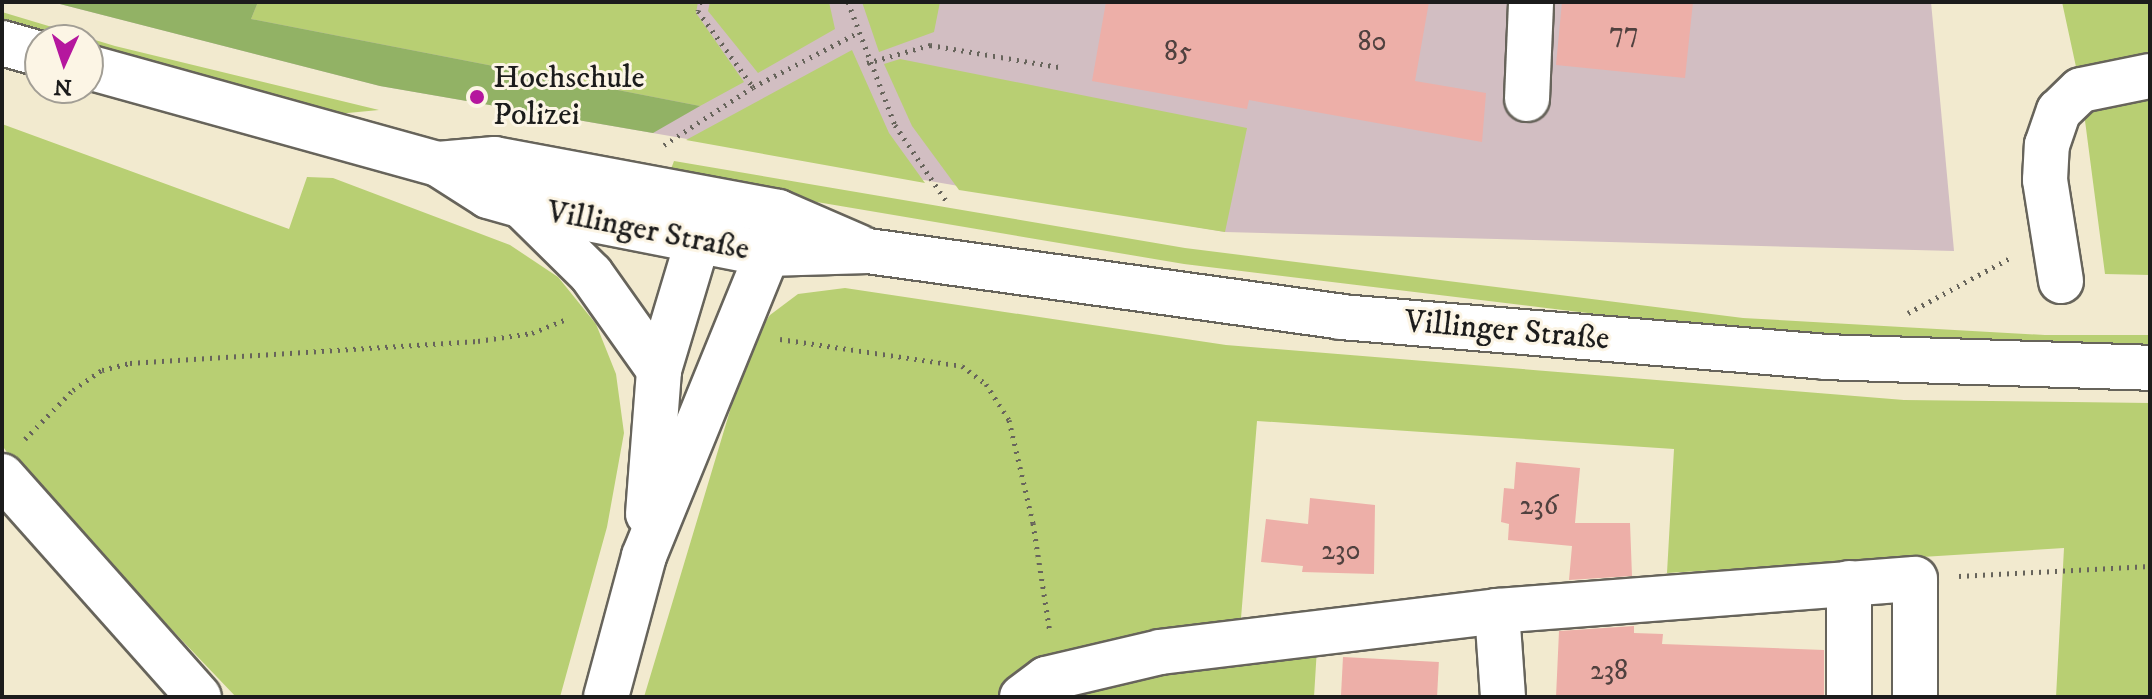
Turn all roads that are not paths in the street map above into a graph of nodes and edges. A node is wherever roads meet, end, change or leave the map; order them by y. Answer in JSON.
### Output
{"nodes":[{"id":1,"x":1531,"y":2,"type":"edge"},
{"id":2,"x":2,"y":43,"type":"edge"},
{"id":3,"x":24,"y":49,"type":"edge"},
{"id":4,"x":104,"y":71,"type":"edge"},
{"id":5,"x":2150,"y":76,"type":"edge"},
{"id":6,"x":1527,"y":99,"type":"dead end"},
{"id":7,"x":438,"y":164,"type":"junction"},
{"id":8,"x":710,"y":199,"type":"junction"},
{"id":9,"x":522,"y":206,"type":"junction"},
{"id":10,"x":778,"y":212,"type":"junction"},
{"id":11,"x":698,"y":244,"type":"junction"},
{"id":12,"x":868,"y":251,"type":"junction"},
{"id":13,"x":767,"y":254,"type":"junction"},
{"id":14,"x":2058,"y":268,"type":"road end"},
{"id":15,"x":2150,"y":368,"type":"edge"},
{"id":16,"x":659,"y":370,"type":"junction"},
{"id":17,"x":8,"y":463,"type":"edge"},
{"id":18,"x":644,"y":556,"type":"junction"},
{"id":19,"x":1849,"y":583,"type":"junction"},
{"id":20,"x":1497,"y":611,"type":"junction"},
{"id":21,"x":1034,"y":688,"type":"edge"},
{"id":22,"x":191,"y":695,"type":"edge"},
{"id":23,"x":606,"y":697,"type":"edge"},
{"id":24,"x":1503,"y":697,"type":"edge"},
{"id":25,"x":1849,"y":697,"type":"edge"},
{"id":26,"x":1915,"y":697,"type":"edge"}],
"edges":[{"from":1,"to":6,"type":"main road"},
{"from":2,"to":3,"type":"main road"},
{"from":4,"to":7,"type":"main road","name":"Villinger Straße"},
{"from":5,"to":14,"type":"main road"},
{"from":7,"to":8,"type":"main road","name":"Villinger Straße"},
{"from":7,"to":9,"type":"main road","name":"Villinger Straße"},
{"from":8,"to":10,"type":"main road","name":"Villinger Straße"},
{"from":8,"to":11,"type":"main road"},
{"from":9,"to":11,"type":"main road","name":"Villinger Straße"},
{"from":9,"to":16,"type":"main road"},
{"from":10,"to":12,"type":"main road","name":"Villinger Straße"},
{"from":10,"to":13,"type":"main road"},
{"from":11,"to":13,"type":"main road","name":"Villinger Straße"},
{"from":11,"to":16,"type":"main road"},
{"from":12,"to":13,"type":"main road","name":"Villinger Straße"},
{"from":12,"to":15,"type":"main road","name":"Villinger Straße"},
{"from":13,"to":18,"type":"main road"},
{"from":16,"to":18,"type":"main road"},
{"from":17,"to":22,"type":"main road"},
{"from":18,"to":23,"type":"main road"},
{"from":19,"to":20,"type":"main road"},
{"from":19,"to":25,"type":"main road"},
{"from":19,"to":26,"type":"main road"},
{"from":20,"to":21,"type":"main road"},
{"from":20,"to":24,"type":"main road"}]}
